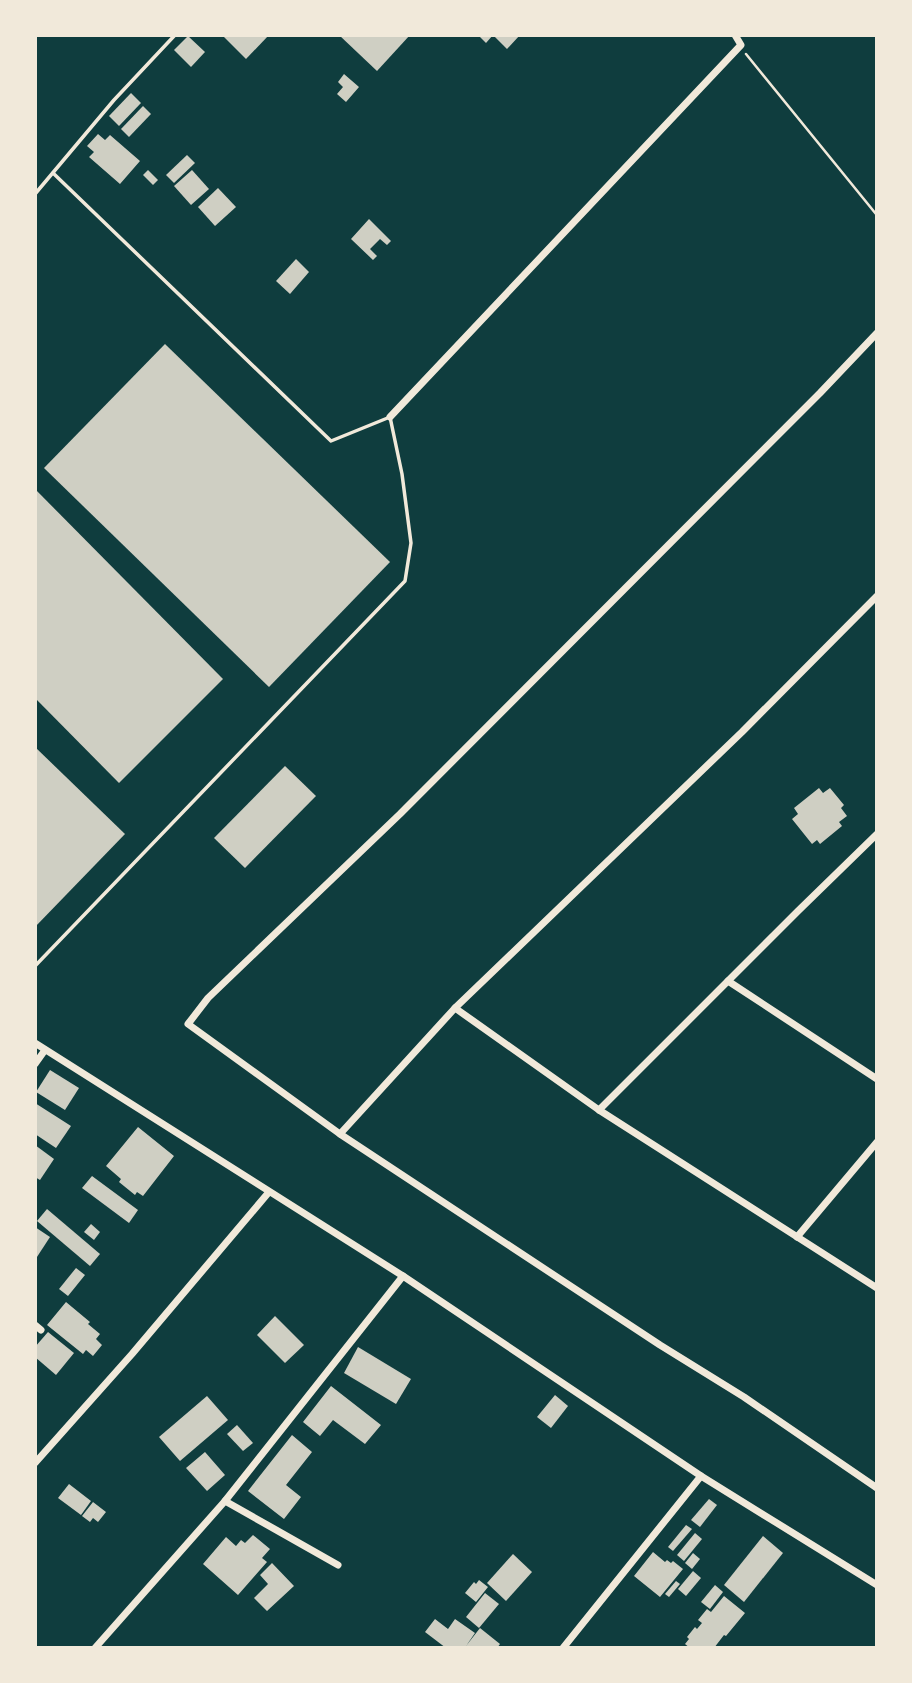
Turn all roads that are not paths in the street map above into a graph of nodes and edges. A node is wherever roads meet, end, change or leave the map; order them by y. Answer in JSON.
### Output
{"nodes":[{"id":1,"x":175,"y":35,"type":"edge"},
{"id":2,"x":735,"y":35,"type":"edge"},
{"id":3,"x":52,"y":173,"type":"junction"},
{"id":4,"x":35,"y":194,"type":"edge"},
{"id":5,"x":877,"y":333,"type":"edge"},
{"id":6,"x":390,"y":417,"type":"junction"},
{"id":7,"x":877,"y":596,"type":"edge"},
{"id":8,"x":877,"y":834,"type":"edge"},
{"id":9,"x":35,"y":966,"type":"edge"},
{"id":10,"x":727,"y":981,"type":"junction"},
{"id":11,"x":454,"y":1008,"type":"junction"},
{"id":12,"x":35,"y":1043,"type":"edge"},
{"id":13,"x":45,"y":1050,"type":"junction"},
{"id":14,"x":35,"y":1064,"type":"edge"},
{"id":15,"x":877,"y":1079,"type":"edge"},
{"id":16,"x":599,"y":1110,"type":"junction"},
{"id":17,"x":340,"y":1134,"type":"junction"},
{"id":18,"x":877,"y":1142,"type":"edge"},
{"id":19,"x":269,"y":1192,"type":"junction"},
{"id":20,"x":797,"y":1237,"type":"junction"},
{"id":21,"x":403,"y":1276,"type":"junction"},
{"id":22,"x":877,"y":1288,"type":"edge"},
{"id":23,"x":35,"y":1463,"type":"edge"},
{"id":24,"x":701,"y":1476,"type":"junction"},
{"id":25,"x":877,"y":1488,"type":"edge"},
{"id":26,"x":225,"y":1501,"type":"junction"},
{"id":27,"x":338,"y":1565,"type":"dead end"},
{"id":28,"x":877,"y":1585,"type":"edge"},
{"id":29,"x":95,"y":1648,"type":"edge"},
{"id":30,"x":562,"y":1648,"type":"edge"}],
"edges":[{"from":1,"to":3,"type":"lane"},
{"from":2,"to":6,"type":"street"},
{"from":3,"to":4,"type":"lane"},
{"from":3,"to":6,"type":"lane"},
{"from":5,"to":17,"type":"street"},
{"from":6,"to":9,"type":"lane"},
{"from":7,"to":11,"type":"street"},
{"from":8,"to":10,"type":"street"},
{"from":10,"to":15,"type":"street"},
{"from":10,"to":16,"type":"street"},
{"from":11,"to":16,"type":"street"},
{"from":11,"to":17,"type":"street"},
{"from":12,"to":13,"type":"street"},
{"from":13,"to":14,"type":"street"},
{"from":13,"to":19,"type":"street"},
{"from":16,"to":20,"type":"street"},
{"from":17,"to":25,"type":"street"},
{"from":18,"to":20,"type":"street"},
{"from":19,"to":21,"type":"street"},
{"from":19,"to":23,"type":"street"},
{"from":20,"to":22,"type":"street"},
{"from":21,"to":24,"type":"street"},
{"from":21,"to":26,"type":"street"},
{"from":24,"to":28,"type":"street"},
{"from":24,"to":30,"type":"street"},
{"from":26,"to":27,"type":"street"},
{"from":26,"to":29,"type":"street"}]}
